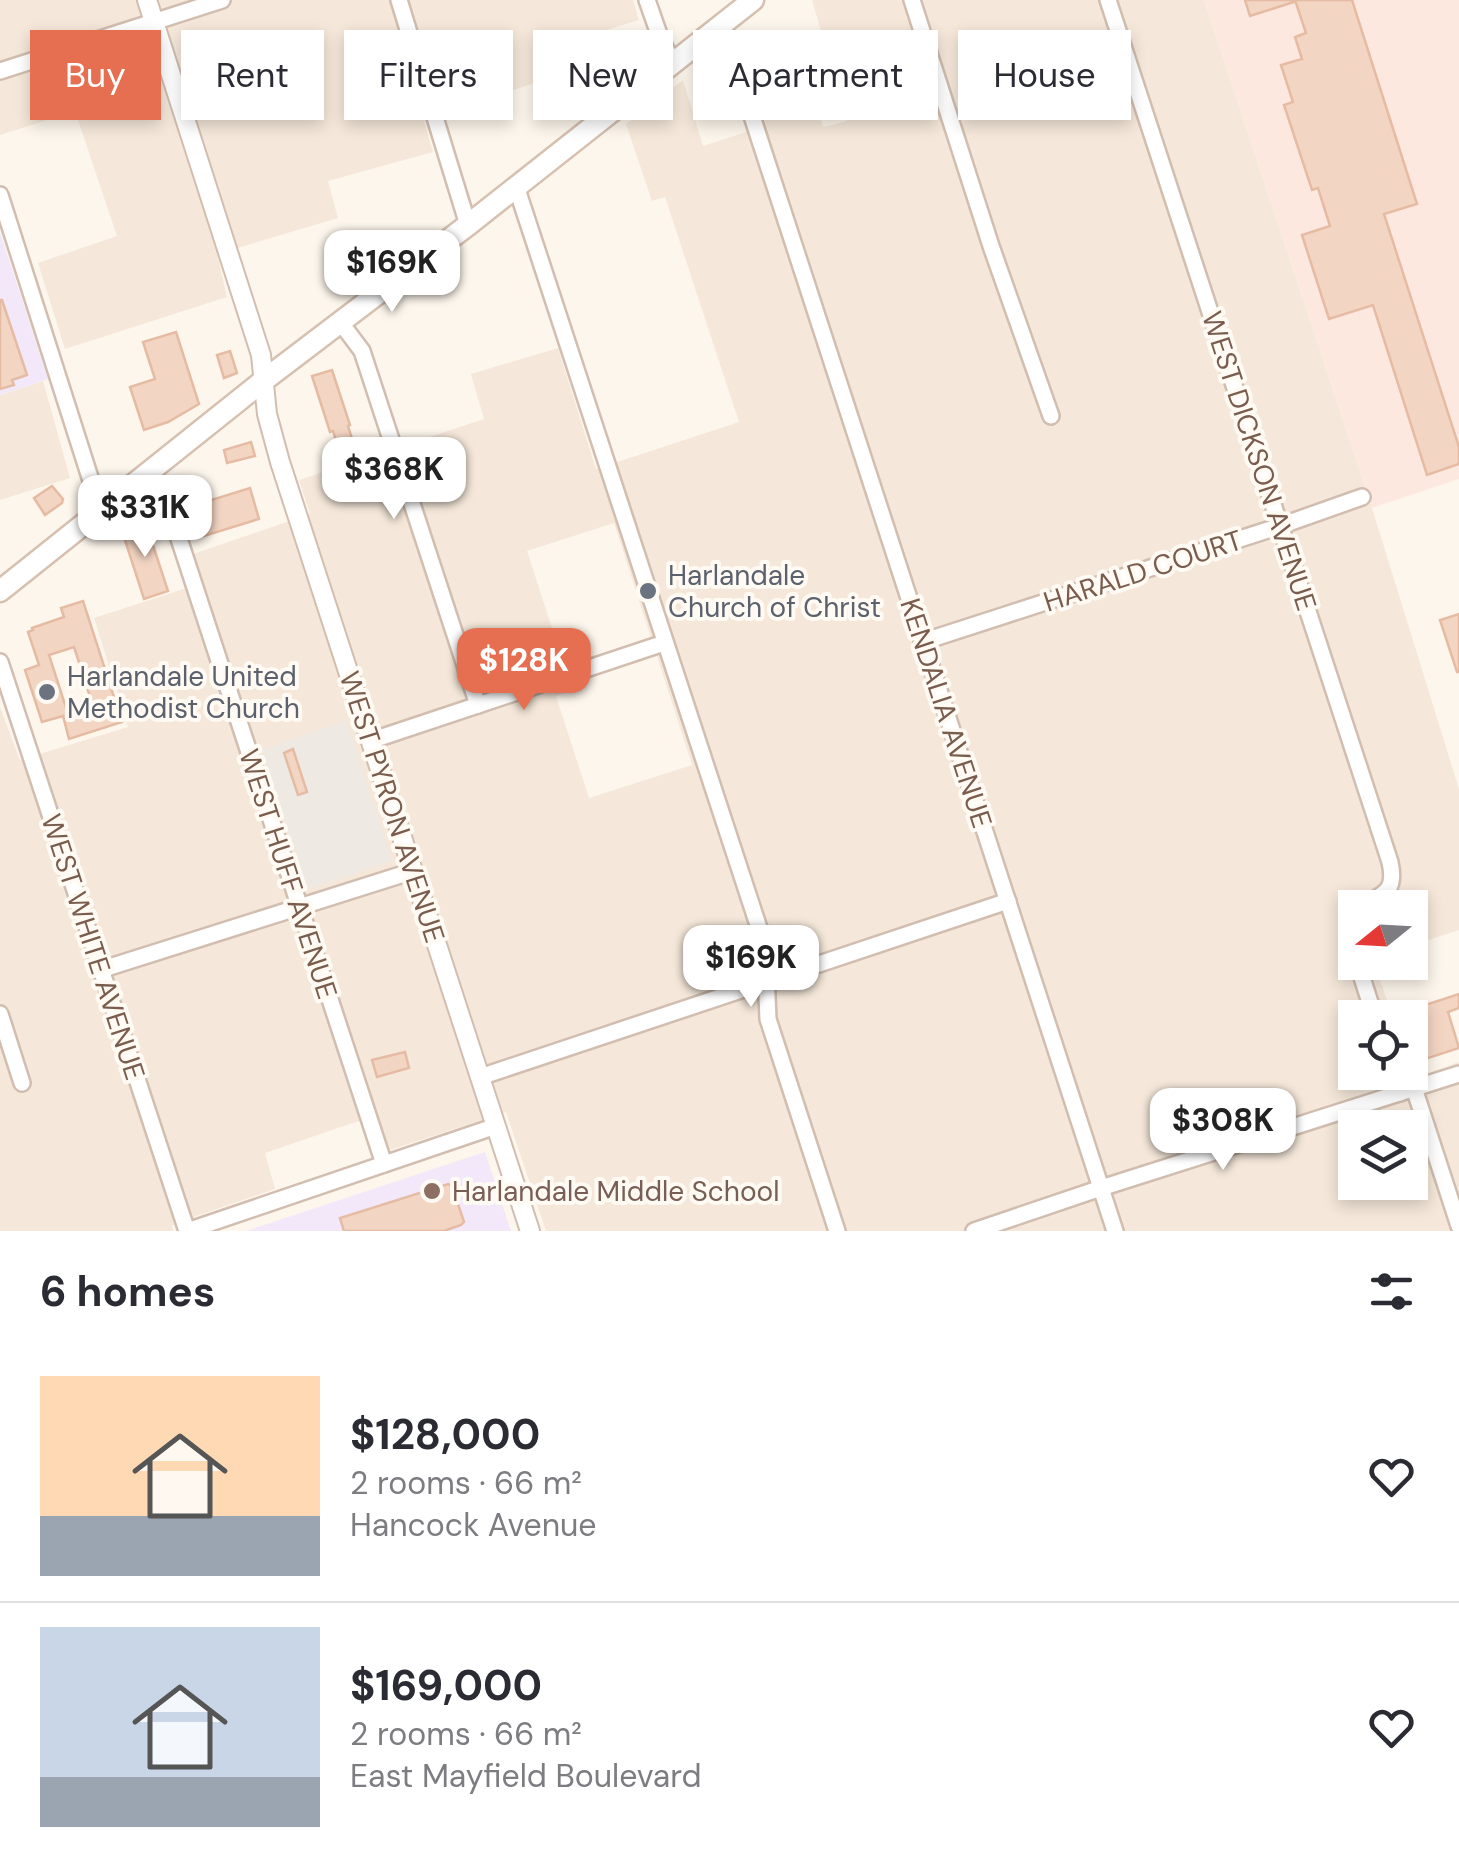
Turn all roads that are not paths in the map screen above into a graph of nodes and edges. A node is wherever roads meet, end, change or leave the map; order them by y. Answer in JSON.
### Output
{"nodes":[{"id":1,"x":146,"y":0,"type":"edge"},
{"id":2,"x":222,"y":0,"type":"edge"},
{"id":3,"x":399,"y":0,"type":"edge"},
{"id":4,"x":647,"y":0,"type":"edge"},
{"id":5,"x":753,"y":0,"type":"edge"},
{"id":6,"x":912,"y":0,"type":"edge"},
{"id":7,"x":1108,"y":0,"type":"edge"},
{"id":8,"x":153,"y":22,"type":"junction"},
{"id":9,"x":722,"y":24,"type":"junction"},
{"id":10,"x":674,"y":62,"type":"junction"},
{"id":11,"x":0,"y":71,"type":"edge"},
{"id":12,"x":516,"y":186,"type":"junction"},
{"id":13,"x":0,"y":195,"type":"edge"},
{"id":14,"x":468,"y":224,"type":"junction"},
{"id":15,"x":341,"y":322,"type":"junction"},
{"id":16,"x":263,"y":381,"type":"junction"},
{"id":17,"x":1051,"y":416,"type":"dead end"},
{"id":18,"x":151,"y":472,"type":"junction"},
{"id":19,"x":1362,"y":497,"type":"dead end"},
{"id":20,"x":100,"y":512,"type":"junction"},
{"id":21,"x":1280,"y":526,"type":"junction"},
{"id":22,"x":0,"y":591,"type":"edge"},
{"id":23,"x":922,"y":642,"type":"junction"},
{"id":24,"x":664,"y":643,"type":"junction"},
{"id":25,"x":0,"y":662,"type":"edge"},
{"id":26,"x":478,"y":705,"type":"junction"},
{"id":27,"x":370,"y":740,"type":"junction"},
{"id":28,"x":413,"y":871,"type":"junction"},
{"id":29,"x":1389,"y":890,"type":"edge"},
{"id":30,"x":1008,"y":902,"type":"junction"},
{"id":31,"x":298,"y":906,"type":"junction"},
{"id":32,"x":100,"y":970,"type":"junction"},
{"id":33,"x":766,"y":981,"type":"junction"},
{"id":34,"x":0,"y":1014,"type":"edge"},
{"id":35,"x":1459,"y":1074,"type":"edge"},
{"id":36,"x":480,"y":1077,"type":"junction"},
{"id":37,"x":22,"y":1082,"type":"dead end"},
{"id":38,"x":1407,"y":1091,"type":"junction"},
{"id":39,"x":496,"y":1126,"type":"junction"},
{"id":40,"x":384,"y":1164,"type":"junction"},
{"id":41,"x":1101,"y":1188,"type":"junction"},
{"id":42,"x":1459,"y":1226,"type":"edge"},
{"id":43,"x":187,"y":1231,"type":"edge"},
{"id":44,"x":530,"y":1231,"type":"edge"},
{"id":45,"x":837,"y":1231,"type":"edge"},
{"id":46,"x":974,"y":1231,"type":"edge"},
{"id":47,"x":1115,"y":1231,"type":"edge"}],
"edges":[{"from":1,"to":8,"type":"street","name":"WEST PYRON AVENUE"},
{"from":2,"to":8,"type":"street"},
{"from":3,"to":14,"type":"street"},
{"from":4,"to":10,"type":"street"},
{"from":5,"to":9,"type":"main road"},
{"from":6,"to":17,"type":"street"},
{"from":7,"to":21,"type":"street","name":"WEST DICKSON AVENUE"},
{"from":8,"to":11,"type":"street"},
{"from":8,"to":16,"type":"street","name":"WEST PYRON AVENUE"},
{"from":9,"to":10,"type":"main road"},
{"from":9,"to":23,"type":"street","name":"KENDALIA AVENUE"},
{"from":10,"to":12,"type":"main road"},
{"from":12,"to":14,"type":"main road"},
{"from":12,"to":24,"type":"street"},
{"from":13,"to":20,"type":"street"},
{"from":14,"to":15,"type":"main road"},
{"from":15,"to":16,"type":"main road"},
{"from":15,"to":26,"type":"street"},
{"from":16,"to":18,"type":"main road"},
{"from":16,"to":27,"type":"street","name":"WEST PYRON AVENUE"},
{"from":18,"to":20,"type":"main road"},
{"from":18,"to":31,"type":"street","name":"WEST HUFF AVENUE"},
{"from":19,"to":21,"type":"street","name":"HARALD COURT"},
{"from":20,"to":22,"type":"main road"},
{"from":21,"to":23,"type":"street","name":"HARALD COURT"},
{"from":21,"to":29,"type":"street","name":"WEST DICKSON AVENUE"},
{"from":23,"to":30,"type":"street","name":"KENDALIA AVENUE"},
{"from":24,"to":26,"type":"street"},
{"from":24,"to":33,"type":"street"},
{"from":25,"to":32,"type":"street","name":"WEST WHITE AVENUE"},
{"from":26,"to":27,"type":"street"},
{"from":27,"to":28,"type":"street","name":"WEST PYRON AVENUE"},
{"from":28,"to":31,"type":"street"},
{"from":28,"to":36,"type":"street","name":"WEST PYRON AVENUE"},
{"from":30,"to":33,"type":"street"},
{"from":30,"to":41,"type":"street","name":"KENDALIA AVENUE"},
{"from":31,"to":32,"type":"street"},
{"from":31,"to":40,"type":"street","name":"WEST HUFF AVENUE"},
{"from":32,"to":43,"type":"street","name":"WEST WHITE AVENUE"},
{"from":33,"to":36,"type":"street"},
{"from":33,"to":45,"type":"street"},
{"from":34,"to":37,"type":"street"},
{"from":35,"to":38,"type":"street"},
{"from":36,"to":39,"type":"street","name":"WEST PYRON AVENUE"},
{"from":38,"to":41,"type":"street"},
{"from":38,"to":42,"type":"street"},
{"from":39,"to":40,"type":"street"},
{"from":39,"to":44,"type":"street","name":"WEST PYRON AVENUE"},
{"from":40,"to":43,"type":"street"},
{"from":41,"to":46,"type":"street"},
{"from":41,"to":47,"type":"street","name":"KENDALIA AVENUE"}]}
